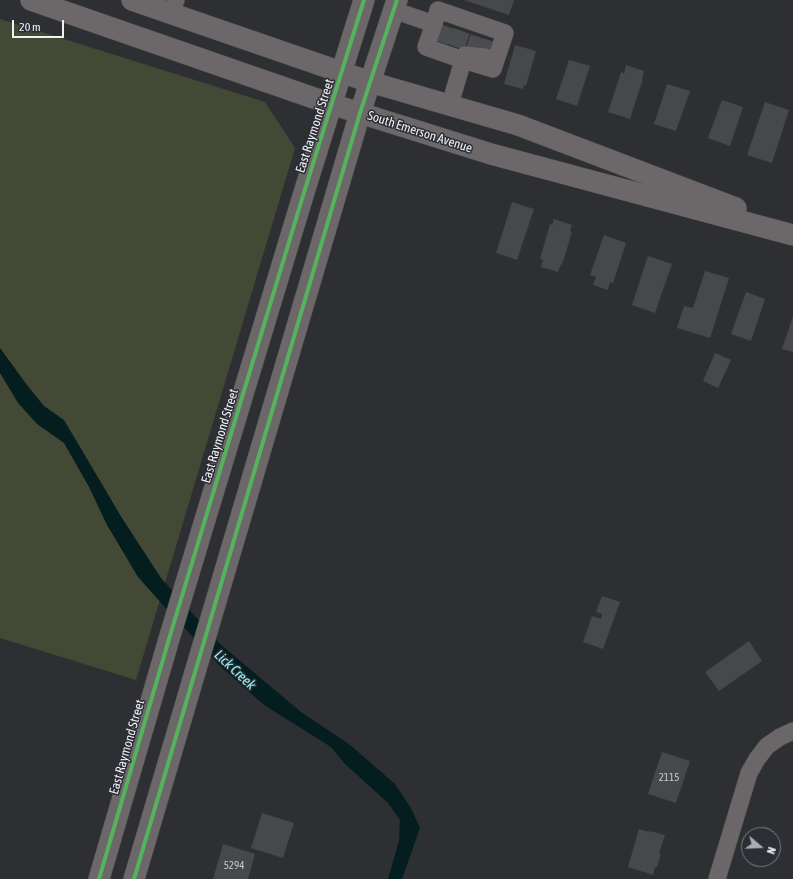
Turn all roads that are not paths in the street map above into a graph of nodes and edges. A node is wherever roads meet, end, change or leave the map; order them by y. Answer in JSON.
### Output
{"nodes":[{"id":1,"x":31,"y":0,"type":"edge"},
{"id":2,"x":132,"y":0,"type":"edge"},
{"id":3,"x":364,"y":0,"type":"edge"},
{"id":4,"x":395,"y":5,"type":"edge"},
{"id":5,"x":173,"y":7,"type":"edge"},
{"id":6,"x":466,"y":29,"type":"junction"},
{"id":7,"x":464,"y":52,"type":"junction"},
{"id":8,"x":342,"y":73,"type":"junction"},
{"id":9,"x":370,"y":82,"type":"junction"},
{"id":10,"x":331,"y":104,"type":"junction"},
{"id":11,"x":450,"y":105,"type":"junction"},
{"id":12,"x":360,"y":113,"type":"junction"},
{"id":13,"x":793,"y":230,"type":"edge"},
{"id":14,"x":793,"y":236,"type":"edge"},
{"id":15,"x":793,"y":731,"type":"edge"},
{"id":16,"x":99,"y":879,"type":"edge"},
{"id":17,"x":134,"y":879,"type":"edge"},
{"id":18,"x":718,"y":879,"type":"edge"}],
"edges":[{"from":1,"to":10,"type":"main road","name":"South Emerson Avenue"},
{"from":2,"to":5,"type":"main road"},
{"from":3,"to":8,"type":"main road","name":"East Raymond Street"},
{"from":4,"to":6,"type":"street"},
{"from":4,"to":9,"type":"main road"},
{"from":5,"to":8,"type":"main road"},
{"from":6,"to":7,"type":"street"},
{"from":6,"to":7,"type":"street"},
{"from":7,"to":11,"type":"street"},
{"from":8,"to":9,"type":"main road"},
{"from":8,"to":10,"type":"main road","name":"East Raymond Street"},
{"from":9,"to":11,"type":"main road"},
{"from":9,"to":12,"type":"main road"},
{"from":10,"to":12,"type":"main road","name":"South Emerson Avenue"},
{"from":10,"to":16,"type":"main road","name":"East Raymond Street"},
{"from":11,"to":13,"type":"main road"},
{"from":12,"to":14,"type":"main road","name":"South Emerson Avenue"},
{"from":12,"to":17,"type":"main road"},
{"from":15,"to":18,"type":"street"}]}
